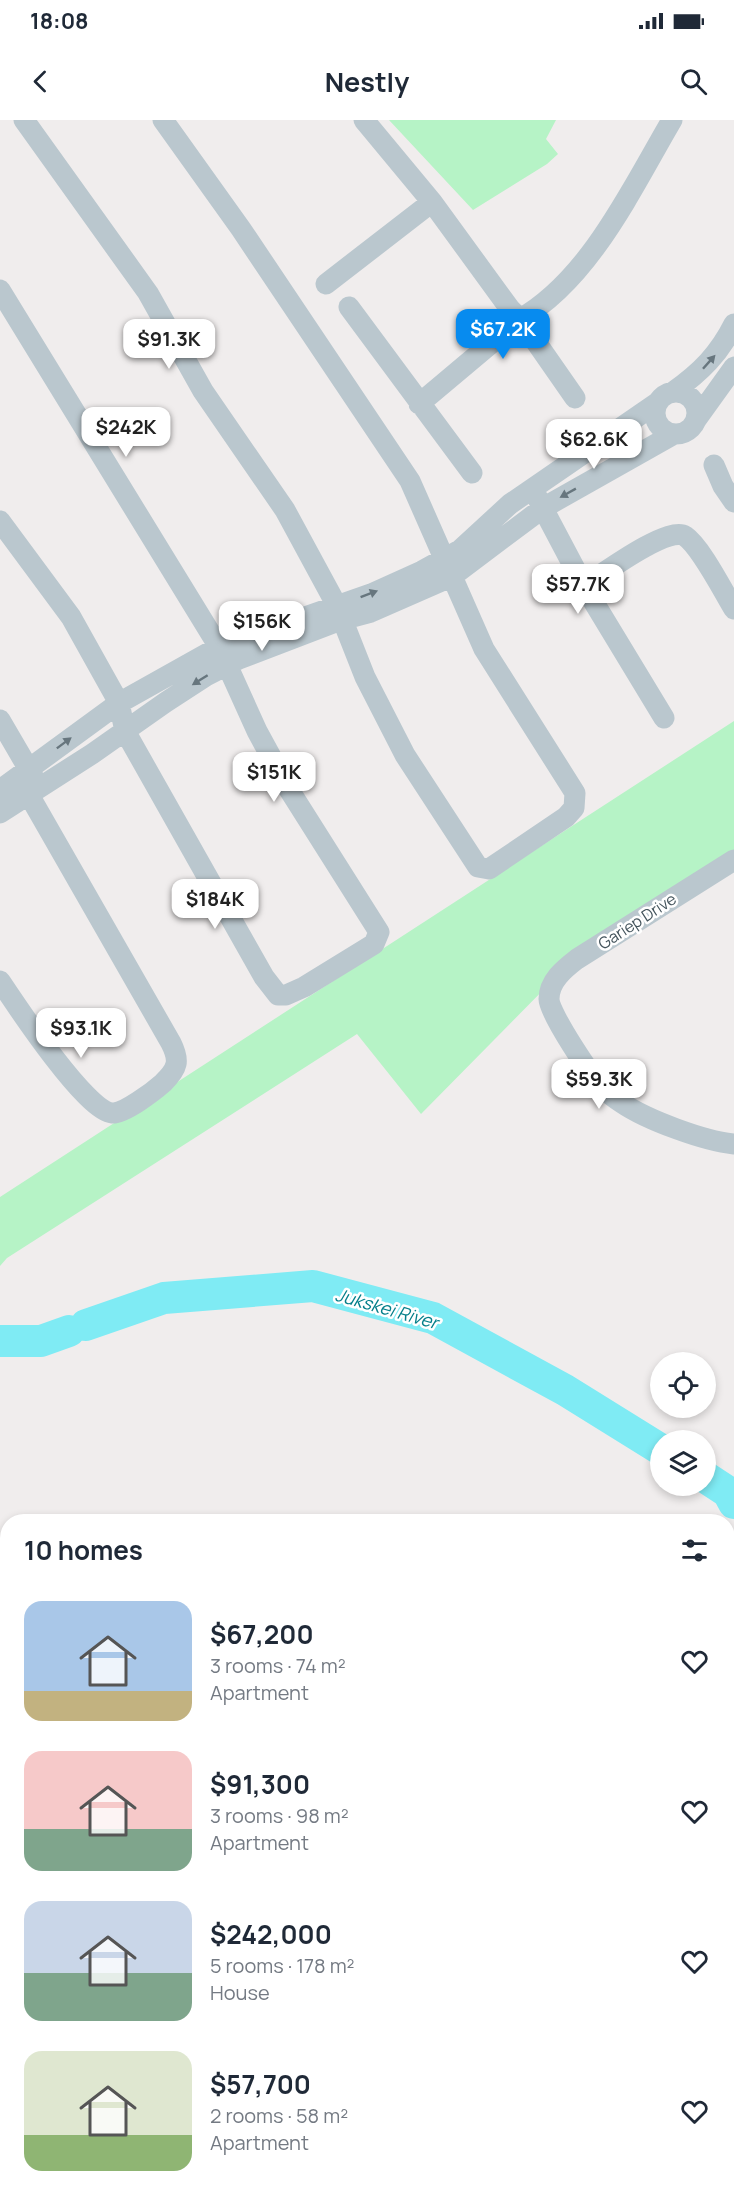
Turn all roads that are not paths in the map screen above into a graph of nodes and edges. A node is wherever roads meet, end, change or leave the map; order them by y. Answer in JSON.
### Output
{"nodes":[{"id":1,"x":24,"y":120,"type":"edge"},
{"id":2,"x":163,"y":120,"type":"edge"},
{"id":3,"x":364,"y":120,"type":"edge"},
{"id":4,"x":672,"y":120,"type":"edge"},
{"id":5,"x":432,"y":202,"type":"junction"},
{"id":6,"x":326,"y":284,"type":"dead end"},
{"id":7,"x":0,"y":290,"type":"edge"},
{"id":8,"x":349,"y":307,"type":"dead end"},
{"id":9,"x":520,"y":319,"type":"junction"},
{"id":10,"x":734,"y":324,"type":"edge"},
{"id":11,"x":734,"y":367,"type":"edge"},
{"id":12,"x":575,"y":398,"type":"dead end"},
{"id":13,"x":665,"y":398,"type":"junction"},
{"id":14,"x":419,"y":404,"type":"junction"},
{"id":15,"x":696,"y":420,"type":"junction"},
{"id":16,"x":674,"y":434,"type":"junction"},
{"id":17,"x":714,"y":465,"type":"dead end"},
{"id":18,"x":472,"y":473,"type":"dead end"},
{"id":19,"x":533,"y":489,"type":"junction"},
{"id":20,"x":734,"y":502,"type":"edge"},
{"id":21,"x":543,"y":508,"type":"junction"},
{"id":22,"x":0,"y":521,"type":"edge"},
{"id":23,"x":448,"y":568,"type":"junction"},
{"id":24,"x":584,"y":586,"type":"junction"},
{"id":25,"x":734,"y":609,"type":"edge"},
{"id":26,"x":339,"y":613,"type":"junction"},
{"id":27,"x":223,"y":656,"type":"junction"},
{"id":28,"x":118,"y":703,"type":"junction"},
{"id":29,"x":664,"y":718,"type":"dead end"},
{"id":30,"x":0,"y":720,"type":"edge"},
{"id":31,"x":125,"y":731,"type":"junction"},
{"id":32,"x":29,"y":769,"type":"junction"},
{"id":33,"x":0,"y":790,"type":"edge"},
{"id":34,"x":34,"y":792,"type":"junction"},
{"id":35,"x":0,"y":813,"type":"edge"},
{"id":36,"x":734,"y":860,"type":"edge"},
{"id":37,"x":0,"y":981,"type":"edge"},
{"id":38,"x":734,"y":1144,"type":"edge"}],
"edges":[{"from":1,"to":26,"type":"street"},
{"from":2,"to":23,"type":"street"},
{"from":3,"to":5,"type":"street"},
{"from":4,"to":9,"type":"street"},
{"from":5,"to":6,"type":"street"},
{"from":5,"to":9,"type":"street"},
{"from":7,"to":27,"type":"street"},
{"from":8,"to":14,"type":"street"},
{"from":9,"to":12,"type":"street"},
{"from":9,"to":14,"type":"street"},
{"from":13,"to":10,"type":"street","one_way":true},
{"from":11,"to":15,"type":"street"},
{"from":13,"to":15,"type":"street"},
{"from":13,"to":16,"type":"street"},
{"from":13,"to":19,"type":"street"},
{"from":14,"to":18,"type":"street"},
{"from":15,"to":16,"type":"street"},
{"from":16,"to":21,"type":"street","one_way":true},
{"from":17,"to":20,"type":"street"},
{"from":19,"to":21,"type":"street"},
{"from":19,"to":23,"type":"street"},
{"from":21,"to":23,"type":"street"},
{"from":21,"to":24,"type":"street"},
{"from":22,"to":28,"type":"street"},
{"from":23,"to":26,"type":"street"},
{"from":23,"to":26,"type":"street"},
{"from":24,"to":25,"type":"street"},
{"from":24,"to":29,"type":"street"},
{"from":26,"to":27,"type":"street"},
{"from":27,"to":28,"type":"street"},
{"from":27,"to":31,"type":"street","one_way":true},
{"from":27,"to":31,"type":"street"},
{"from":28,"to":31,"type":"street"},
{"from":32,"to":28,"type":"street","one_way":true},
{"from":30,"to":32,"type":"street"},
{"from":31,"to":34,"type":"street"},
{"from":32,"to":33,"type":"street"},
{"from":32,"to":34,"type":"street"},
{"from":34,"to":35,"type":"street"},
{"from":34,"to":37,"type":"street"},
{"from":36,"to":38,"type":"street","name":"Gariep Drive"}]}
